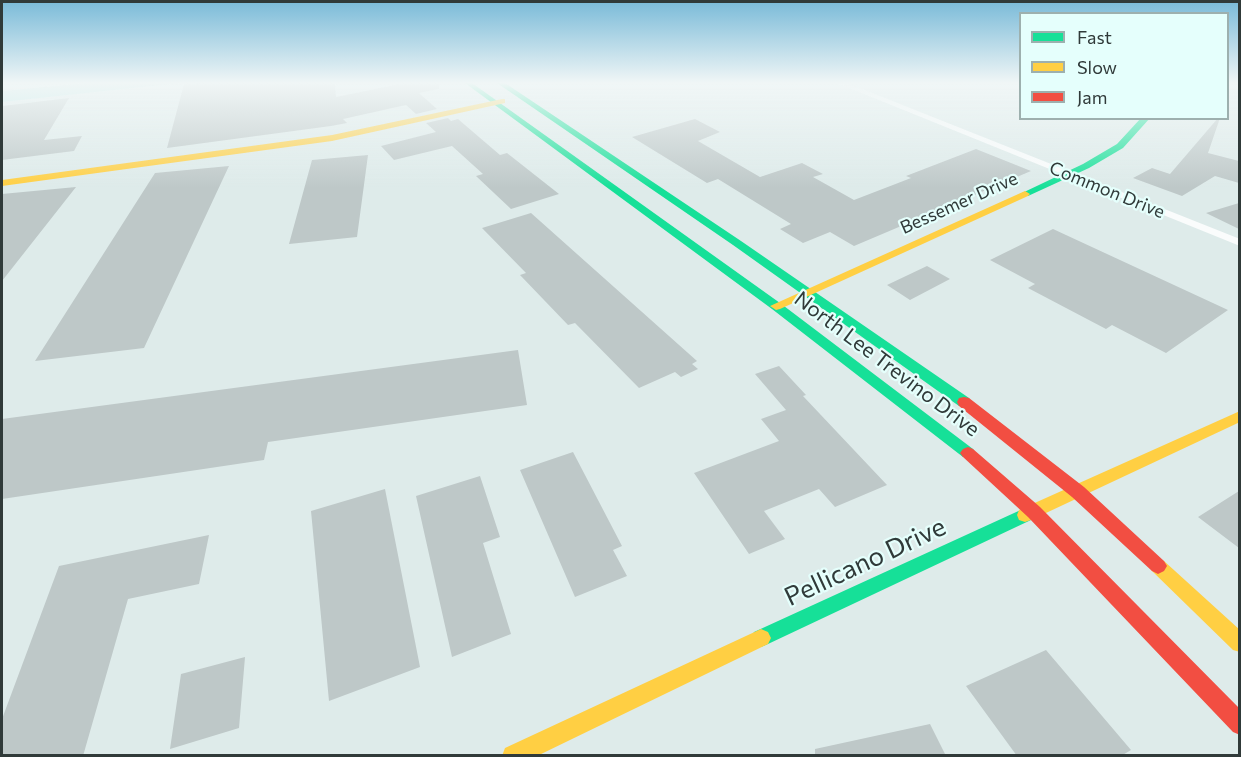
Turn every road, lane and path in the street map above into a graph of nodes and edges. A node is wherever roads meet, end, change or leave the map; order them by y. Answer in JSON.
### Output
{"nodes":[{"id":1,"x":421,"y":118,"type":"edge"},
{"id":2,"x":517,"y":118,"type":"edge"},
{"id":3,"x":555,"y":118,"type":"edge"},
{"id":4,"x":931,"y":118,"type":"edge"},
{"id":5,"x":1144,"y":120,"type":"edge"},
{"id":6,"x":1069,"y":174,"type":"junction"},
{"id":7,"x":641,"y":177,"type":"junction"},
{"id":8,"x":2,"y":183,"type":"edge"},
{"id":9,"x":609,"y":186,"type":"junction"},
{"id":10,"x":1239,"y":243,"type":"edge"},
{"id":11,"x":807,"y":291,"type":"junction"},
{"id":12,"x":776,"y":306,"type":"junction"},
{"id":13,"x":1239,"y":416,"type":"edge"},
{"id":14,"x":1078,"y":492,"type":"junction"},
{"id":15,"x":1034,"y":512,"type":"junction"},
{"id":16,"x":1239,"y":643,"type":"edge"},
{"id":17,"x":1239,"y":725,"type":"edge"},
{"id":18,"x":513,"y":756,"type":"edge"}],
"edges":[{"from":1,"to":8,"type":"main road"},
{"from":2,"to":9,"type":"main road","name":"North Lee Trevino Drive"},
{"from":3,"to":7,"type":"main road","name":"North Lee Trevino Drive"},
{"from":4,"to":6,"type":"street","name":"Common Drive"},
{"from":5,"to":6,"type":"main road","name":"Bessemer Drive"},
{"from":6,"to":10,"type":"street","name":"Common Drive"},
{"from":6,"to":11,"type":"main road","name":"Bessemer Drive"},
{"from":7,"to":9,"type":"main road"},
{"from":7,"to":11,"type":"main road","name":"North Lee Trevino Drive"},
{"from":9,"to":12,"type":"main road","name":"North Lee Trevino Drive"},
{"from":11,"to":12,"type":"main road","name":"Bessemer Drive"},
{"from":11,"to":14,"type":"main road","name":"North Lee Trevino Drive"},
{"from":12,"to":15,"type":"main road","name":"North Lee Trevino Drive"},
{"from":13,"to":14,"type":"main road","name":"Pellicano Drive"},
{"from":14,"to":15,"type":"main road","name":"Pellicano Drive"},
{"from":14,"to":16,"type":"main road","name":"North Lee Trevino Drive"},
{"from":15,"to":17,"type":"main road","name":"North Lee Trevino Drive"},
{"from":15,"to":18,"type":"main road","name":"Pellicano Drive"}]}
